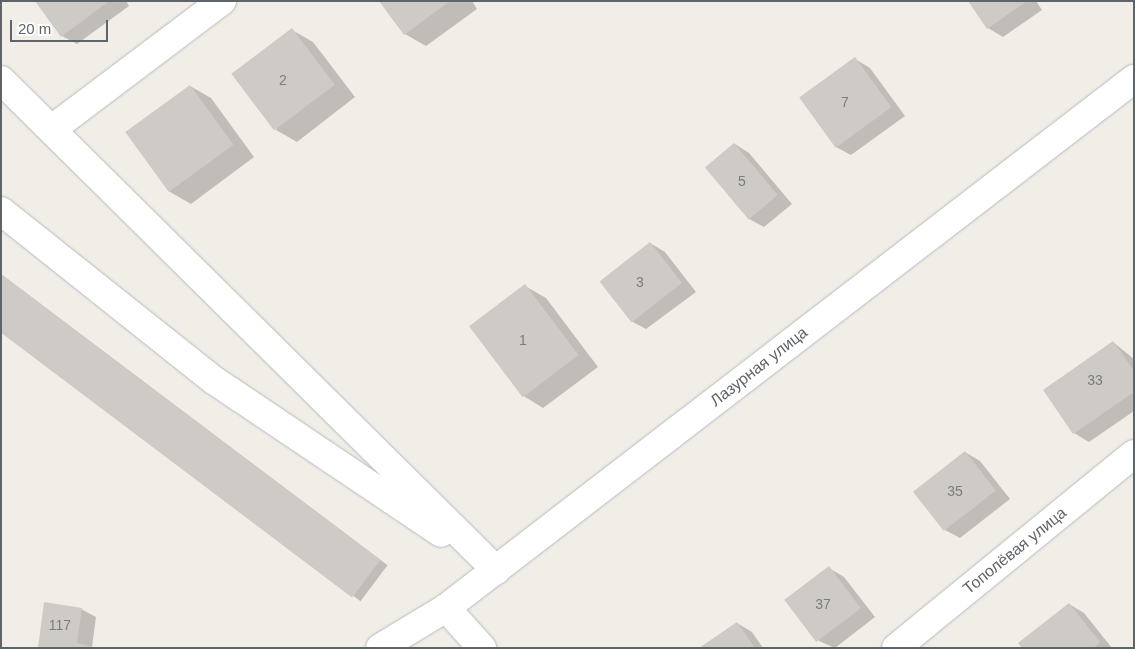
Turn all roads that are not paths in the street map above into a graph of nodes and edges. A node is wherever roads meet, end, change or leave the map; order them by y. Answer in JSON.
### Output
{"nodes":[{"id":1,"x":222,"y":1,"type":"edge"},
{"id":2,"x":1134,"y":79,"type":"edge"},
{"id":3,"x":1,"y":80,"type":"edge"},
{"id":4,"x":52,"y":128,"type":"junction"},
{"id":5,"x":1,"y":211,"type":"edge"},
{"id":6,"x":1134,"y":454,"type":"edge"},
{"id":7,"x":496,"y":570,"type":"junction"},
{"id":8,"x":446,"y":608,"type":"junction"},
{"id":9,"x":380,"y":648,"type":"edge"},
{"id":10,"x":482,"y":648,"type":"edge"},
{"id":11,"x":896,"y":648,"type":"edge"}],
"edges":[{"from":1,"to":4,"type":"street"},
{"from":2,"to":7,"type":"street","name":"Лазурная улица"},
{"from":3,"to":4,"type":"street"},
{"from":4,"to":7,"type":"street"},
{"from":5,"to":7,"type":"street"},
{"from":6,"to":11,"type":"street","name":"Тополёвая улица"},
{"from":7,"to":8,"type":"street","name":"Лазурная улица"},
{"from":8,"to":9,"type":"street","name":"Лазурная улица"},
{"from":8,"to":10,"type":"street"}]}
